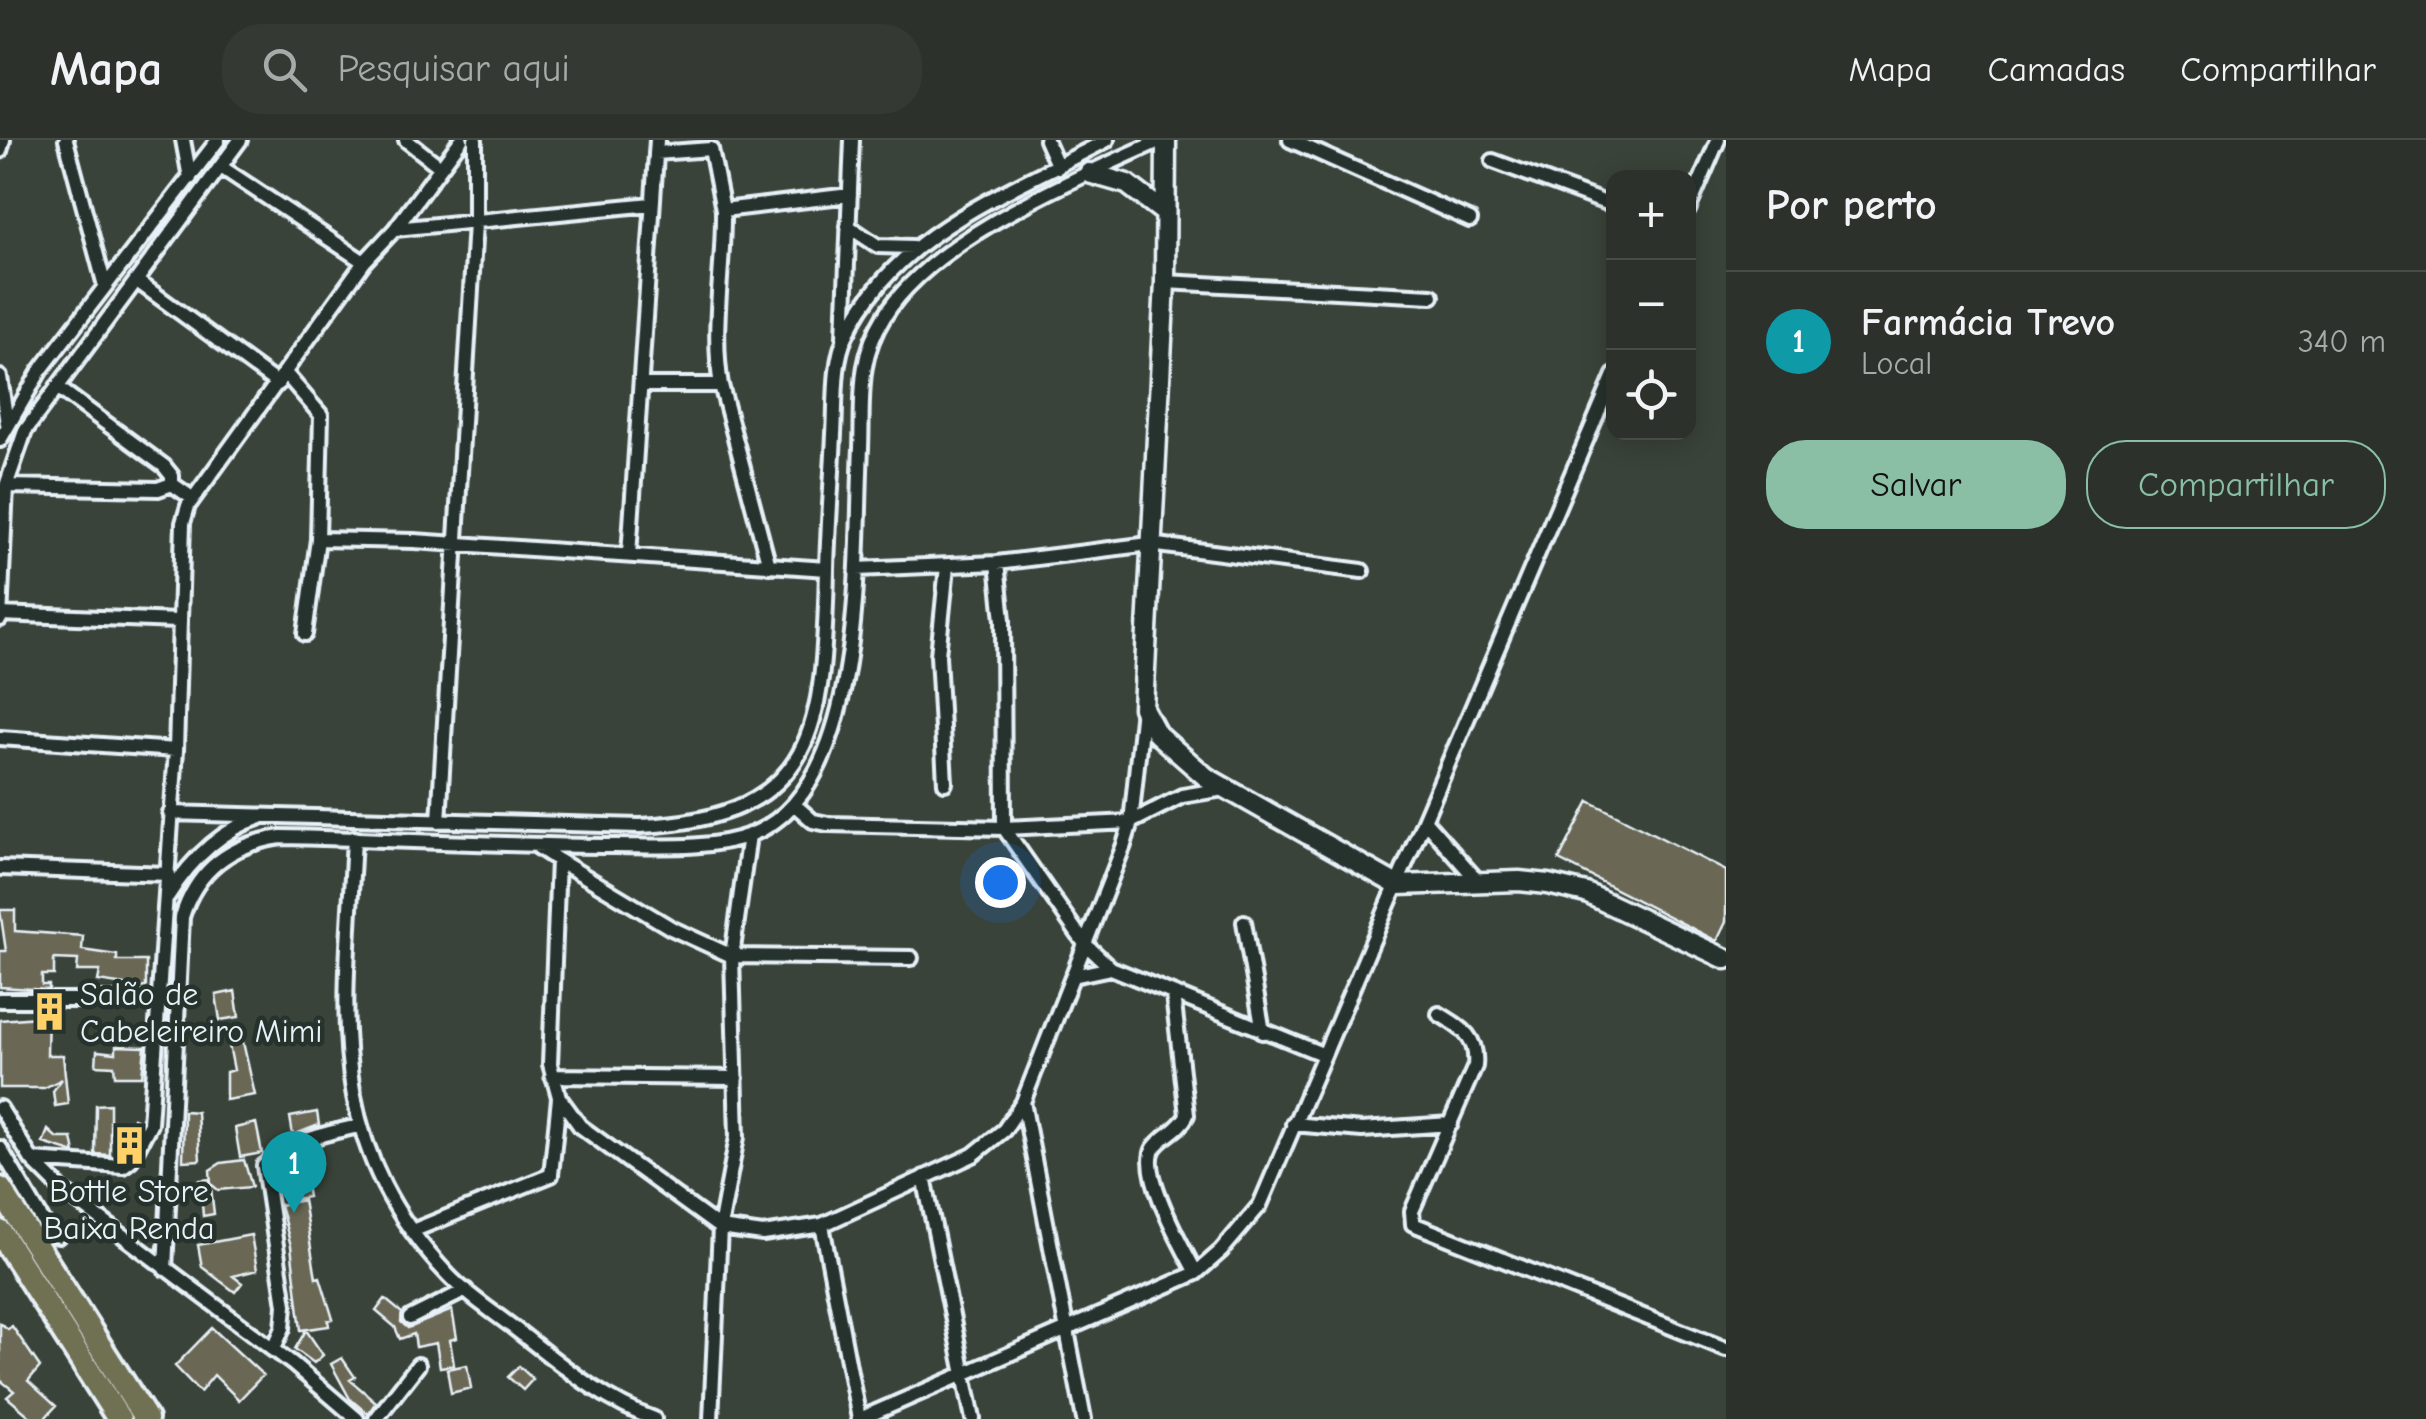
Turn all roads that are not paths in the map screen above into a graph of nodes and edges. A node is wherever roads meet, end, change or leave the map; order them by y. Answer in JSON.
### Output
{"nodes":[{"id":1,"x":3,"y":140,"type":"edge"},
{"id":2,"x":66,"y":140,"type":"edge"},
{"id":3,"x":183,"y":140,"type":"edge"},
{"id":4,"x":218,"y":140,"type":"edge"},
{"id":5,"x":240,"y":140,"type":"edge"},
{"id":6,"x":406,"y":140,"type":"edge"},
{"id":7,"x":461,"y":140,"type":"edge"},
{"id":8,"x":475,"y":140,"type":"edge"},
{"id":9,"x":852,"y":140,"type":"edge"},
{"id":10,"x":1046,"y":140,"type":"edge"},
{"id":11,"x":1107,"y":140,"type":"edge"},
{"id":12,"x":1164,"y":140,"type":"edge"},
{"id":13,"x":1290,"y":140,"type":"edge"},
{"id":14,"x":1718,"y":140,"type":"edge"},
{"id":15,"x":656,"y":147,"type":"edge"},
{"id":16,"x":0,"y":151,"type":"edge"},
{"id":17,"x":1493,"y":161,"type":"dead end"},
{"id":18,"x":439,"y":166,"type":"junction"},
{"id":19,"x":220,"y":167,"type":"junction"},
{"id":20,"x":1058,"y":167,"type":"junction"},
{"id":21,"x":1090,"y":173,"type":"junction"},
{"id":22,"x":190,"y":178,"type":"junction"},
{"id":23,"x":1696,"y":191,"type":"edge"},
{"id":24,"x":850,"y":195,"type":"junction"},
{"id":25,"x":1606,"y":203,"type":"edge"},
{"id":26,"x":652,"y":204,"type":"junction"},
{"id":27,"x":722,"y":210,"type":"junction"},
{"id":28,"x":1166,"y":213,"type":"junction"},
{"id":29,"x":1470,"y":220,"type":"dead end"},
{"id":30,"x":475,"y":224,"type":"junction"},
{"id":31,"x":848,"y":226,"type":"junction"},
{"id":32,"x":395,"y":229,"type":"junction"},
{"id":33,"x":913,"y":247,"type":"junction"},
{"id":34,"x":364,"y":262,"type":"junction"},
{"id":35,"x":137,"y":282,"type":"junction"},
{"id":36,"x":1165,"y":282,"type":"junction"},
{"id":37,"x":104,"y":286,"type":"junction"},
{"id":38,"x":1432,"y":296,"type":"dead end"},
{"id":39,"x":844,"y":339,"type":"junction"},
{"id":40,"x":0,"y":377,"type":"edge"},
{"id":41,"x":282,"y":379,"type":"junction"},
{"id":42,"x":641,"y":385,"type":"junction"},
{"id":43,"x":58,"y":386,"type":"junction"},
{"id":44,"x":720,"y":386,"type":"junction"},
{"id":45,"x":1606,"y":394,"type":"edge"},
{"id":46,"x":7,"y":423,"type":"junction"},
{"id":47,"x":0,"y":440,"type":"edge"},
{"id":48,"x":172,"y":484,"type":"junction"},
{"id":49,"x":6,"y":486,"type":"junction"},
{"id":50,"x":192,"y":498,"type":"junction"},
{"id":51,"x":318,"y":539,"type":"junction"},
{"id":52,"x":1150,"y":544,"type":"junction"},
{"id":53,"x":453,"y":547,"type":"junction"},
{"id":54,"x":629,"y":555,"type":"junction"},
{"id":55,"x":997,"y":563,"type":"junction"},
{"id":56,"x":769,"y":566,"type":"junction"},
{"id":57,"x":947,"y":566,"type":"junction"},
{"id":58,"x":826,"y":569,"type":"junction"},
{"id":59,"x":857,"y":569,"type":"junction"},
{"id":60,"x":1362,"y":572,"type":"dead end"},
{"id":61,"x":0,"y":617,"type":"edge"},
{"id":62,"x":177,"y":620,"type":"junction"},
{"id":63,"x":304,"y":634,"type":"dead end"},
{"id":64,"x":1143,"y":708,"type":"junction"},
{"id":65,"x":0,"y":738,"type":"edge"},
{"id":66,"x":176,"y":750,"type":"junction"},
{"id":67,"x":945,"y":783,"type":"dead end"},
{"id":68,"x":1224,"y":788,"type":"junction"},
{"id":69,"x":796,"y":806,"type":"junction"},
{"id":70,"x":170,"y":813,"type":"junction"},
{"id":71,"x":272,"y":813,"type":"junction"},
{"id":72,"x":1426,"y":821,"type":"junction"},
{"id":73,"x":439,"y":822,"type":"junction"},
{"id":74,"x":1131,"y":822,"type":"junction"},
{"id":75,"x":1004,"y":828,"type":"junction"},
{"id":76,"x":749,"y":835,"type":"junction"},
{"id":77,"x":354,"y":838,"type":"junction"},
{"id":78,"x":536,"y":846,"type":"junction"},
{"id":79,"x":558,"y":860,"type":"junction"},
{"id":80,"x":0,"y":868,"type":"edge"},
{"id":81,"x":168,"y":874,"type":"junction"},
{"id":82,"x":1478,"y":881,"type":"junction"},
{"id":83,"x":1398,"y":885,"type":"junction"},
{"id":84,"x":167,"y":897,"type":"junction"},
{"id":85,"x":1244,"y":922,"type":"dead end"},
{"id":86,"x":1085,"y":944,"type":"junction"},
{"id":87,"x":732,"y":956,"type":"junction"},
{"id":88,"x":910,"y":958,"type":"dead end"},
{"id":89,"x":1726,"y":959,"type":"edge"},
{"id":90,"x":1111,"y":968,"type":"junction"},
{"id":91,"x":1073,"y":976,"type":"junction"},
{"id":92,"x":1173,"y":995,"type":"junction"},
{"id":93,"x":0,"y":1000,"type":"edge"},
{"id":94,"x":156,"y":1000,"type":"junction"},
{"id":95,"x":1439,"y":1014,"type":"dead end"},
{"id":96,"x":1263,"y":1032,"type":"junction"},
{"id":97,"x":1322,"y":1054,"type":"junction"},
{"id":98,"x":552,"y":1076,"type":"junction"},
{"id":99,"x":736,"y":1078,"type":"junction"},
{"id":100,"x":559,"y":1097,"type":"junction"},
{"id":101,"x":1023,"y":1102,"type":"junction"},
{"id":102,"x":0,"y":1108,"type":"edge"},
{"id":103,"x":1293,"y":1124,"type":"junction"},
{"id":104,"x":1450,"y":1124,"type":"junction"},
{"id":105,"x":359,"y":1126,"type":"junction"},
{"id":106,"x":0,"y":1148,"type":"edge"},
{"id":107,"x":32,"y":1160,"type":"junction"},
{"id":108,"x":924,"y":1177,"type":"junction"},
{"id":109,"x":0,"y":1189,"type":"edge"},
{"id":110,"x":822,"y":1225,"type":"junction"},
{"id":111,"x":720,"y":1228,"type":"junction"},
{"id":112,"x":412,"y":1231,"type":"junction"},
{"id":113,"x":0,"y":1232,"type":"edge"},
{"id":114,"x":58,"y":1236,"type":"dead end"},
{"id":115,"x":165,"y":1269,"type":"junction"},
{"id":116,"x":1196,"y":1274,"type":"junction"},
{"id":117,"x":466,"y":1290,"type":"junction"},
{"id":118,"x":410,"y":1318,"type":"dead end"},
{"id":119,"x":1070,"y":1328,"type":"junction"},
{"id":120,"x":273,"y":1350,"type":"junction"},
{"id":121,"x":1726,"y":1350,"type":"edge"},
{"id":122,"x":418,"y":1365,"type":"dead end"},
{"id":123,"x":966,"y":1374,"type":"junction"},
{"id":124,"x":118,"y":1419,"type":"edge"},
{"id":125,"x":146,"y":1419,"type":"edge"},
{"id":126,"x":357,"y":1419,"type":"edge"},
{"id":127,"x":376,"y":1419,"type":"edge"},
{"id":128,"x":654,"y":1419,"type":"edge"},
{"id":129,"x":711,"y":1419,"type":"edge"},
{"id":130,"x":860,"y":1419,"type":"edge"},
{"id":131,"x":973,"y":1419,"type":"edge"},
{"id":132,"x":1084,"y":1419,"type":"edge"}],
"edges":[{"from":1,"to":16,"type":"street"},
{"from":2,"to":37,"type":"street"},
{"from":3,"to":22,"type":"street"},
{"from":4,"to":22,"type":"street"},
{"from":5,"to":19,"type":"street"},
{"from":6,"to":18,"type":"street"},
{"from":7,"to":18,"type":"street"},
{"from":8,"to":30,"type":"street"},
{"from":9,"to":24,"type":"street"},
{"from":10,"to":20,"type":"street"},
{"from":11,"to":20,"type":"street"},
{"from":12,"to":21,"type":"street"},
{"from":12,"to":28,"type":"street"},
{"from":13,"to":29,"type":"street"},
{"from":14,"to":23,"type":"street"},
{"from":15,"to":26,"type":"street"},
{"from":15,"to":27,"type":"street"},
{"from":17,"to":25,"type":"street"},
{"from":18,"to":32,"type":"street"},
{"from":19,"to":34,"type":"street"},
{"from":19,"to":35,"type":"street"},
{"from":20,"to":33,"type":"street"},
{"from":21,"to":28,"type":"street"},
{"from":21,"to":59,"type":"street"},
{"from":22,"to":37,"type":"street"},
{"from":24,"to":27,"type":"street"},
{"from":24,"to":31,"type":"street"},
{"from":26,"to":30,"type":"street"},
{"from":26,"to":42,"type":"street"},
{"from":27,"to":44,"type":"street"},
{"from":28,"to":36,"type":"street"},
{"from":30,"to":32,"type":"street"},
{"from":30,"to":53,"type":"street"},
{"from":31,"to":33,"type":"street"},
{"from":31,"to":39,"type":"street"},
{"from":32,"to":34,"type":"street"},
{"from":33,"to":39,"type":"street"},
{"from":34,"to":41,"type":"street"},
{"from":35,"to":41,"type":"street"},
{"from":35,"to":43,"type":"street"},
{"from":36,"to":38,"type":"street"},
{"from":36,"to":52,"type":"street"},
{"from":37,"to":46,"type":"street"},
{"from":39,"to":58,"type":"street"},
{"from":40,"to":46,"type":"street"},
{"from":41,"to":50,"type":"street"},
{"from":41,"to":51,"type":"street"},
{"from":42,"to":44,"type":"street"},
{"from":42,"to":54,"type":"street"},
{"from":43,"to":48,"type":"street"},
{"from":43,"to":49,"type":"street"},
{"from":44,"to":56,"type":"street"},
{"from":45,"to":72,"type":"street"},
{"from":46,"to":47,"type":"street"},
{"from":48,"to":49,"type":"street"},
{"from":48,"to":50,"type":"street"},
{"from":49,"to":61,"type":"street"},
{"from":50,"to":62,"type":"street"},
{"from":51,"to":53,"type":"street"},
{"from":51,"to":63,"type":"street"},
{"from":52,"to":55,"type":"street"},
{"from":52,"to":60,"type":"street"},
{"from":52,"to":64,"type":"street"},
{"from":53,"to":54,"type":"street"},
{"from":53,"to":73,"type":"street"},
{"from":54,"to":56,"type":"street"},
{"from":55,"to":57,"type":"street"},
{"from":55,"to":75,"type":"street"},
{"from":56,"to":58,"type":"street"},
{"from":57,"to":59,"type":"street"},
{"from":57,"to":67,"type":"street"},
{"from":58,"to":73,"type":"street"},
{"from":59,"to":69,"type":"street"},
{"from":61,"to":62,"type":"street"},
{"from":62,"to":66,"type":"street"},
{"from":64,"to":68,"type":"street"},
{"from":64,"to":74,"type":"street"},
{"from":65,"to":66,"type":"street"},
{"from":66,"to":70,"type":"street"},
{"from":68,"to":74,"type":"street"},
{"from":68,"to":83,"type":"street"},
{"from":69,"to":75,"type":"street"},
{"from":69,"to":76,"type":"street"},
{"from":70,"to":71,"type":"street"},
{"from":70,"to":81,"type":"street"},
{"from":71,"to":73,"type":"street"},
{"from":71,"to":84,"type":"street"},
{"from":72,"to":82,"type":"street"},
{"from":72,"to":83,"type":"street"},
{"from":74,"to":75,"type":"street"},
{"from":74,"to":86,"type":"street"},
{"from":75,"to":86,"type":"street"},
{"from":76,"to":78,"type":"street"},
{"from":76,"to":87,"type":"street"},
{"from":77,"to":78,"type":"street"},
{"from":77,"to":105,"type":"street"},
{"from":77,"to":115,"type":"street"},
{"from":78,"to":79,"type":"street"},
{"from":79,"to":87,"type":"street"},
{"from":79,"to":98,"type":"street"},
{"from":80,"to":81,"type":"street"},
{"from":81,"to":84,"type":"street"},
{"from":82,"to":83,"type":"street"},
{"from":82,"to":89,"type":"street"},
{"from":83,"to":97,"type":"street"},
{"from":84,"to":94,"type":"street"},
{"from":85,"to":96,"type":"street"},
{"from":86,"to":90,"type":"street"},
{"from":86,"to":91,"type":"street"},
{"from":87,"to":88,"type":"street"},
{"from":87,"to":99,"type":"street"},
{"from":90,"to":91,"type":"street"},
{"from":90,"to":92,"type":"street"},
{"from":91,"to":101,"type":"street"},
{"from":92,"to":96,"type":"street"},
{"from":92,"to":116,"type":"street"},
{"from":93,"to":94,"type":"street"},
{"from":94,"to":107,"type":"street"},
{"from":95,"to":104,"type":"street"},
{"from":96,"to":97,"type":"street"},
{"from":97,"to":103,"type":"street"},
{"from":98,"to":99,"type":"street"},
{"from":98,"to":100,"type":"street"},
{"from":99,"to":111,"type":"street"},
{"from":100,"to":111,"type":"street"},
{"from":100,"to":112,"type":"street"},
{"from":101,"to":108,"type":"street"},
{"from":101,"to":119,"type":"street"},
{"from":102,"to":107,"type":"street"},
{"from":103,"to":104,"type":"street"},
{"from":103,"to":116,"type":"street"},
{"from":104,"to":121,"type":"street"},
{"from":105,"to":112,"type":"street"},
{"from":105,"to":120,"type":"street"},
{"from":106,"to":114,"type":"street"},
{"from":107,"to":115,"type":"street"},
{"from":108,"to":110,"type":"street"},
{"from":108,"to":123,"type":"street"},
{"from":109,"to":125,"type":"highway"},
{"from":110,"to":111,"type":"street"},
{"from":110,"to":130,"type":"street"},
{"from":111,"to":129,"type":"street"},
{"from":112,"to":117,"type":"street"},
{"from":113,"to":124,"type":"highway"},
{"from":115,"to":120,"type":"street"},
{"from":116,"to":119,"type":"street"},
{"from":117,"to":118,"type":"street"},
{"from":117,"to":128,"type":"street"},
{"from":119,"to":123,"type":"street"},
{"from":119,"to":132,"type":"street"},
{"from":120,"to":126,"type":"street"},
{"from":122,"to":127,"type":"street"},
{"from":123,"to":130,"type":"street"},
{"from":123,"to":131,"type":"street"}]}
